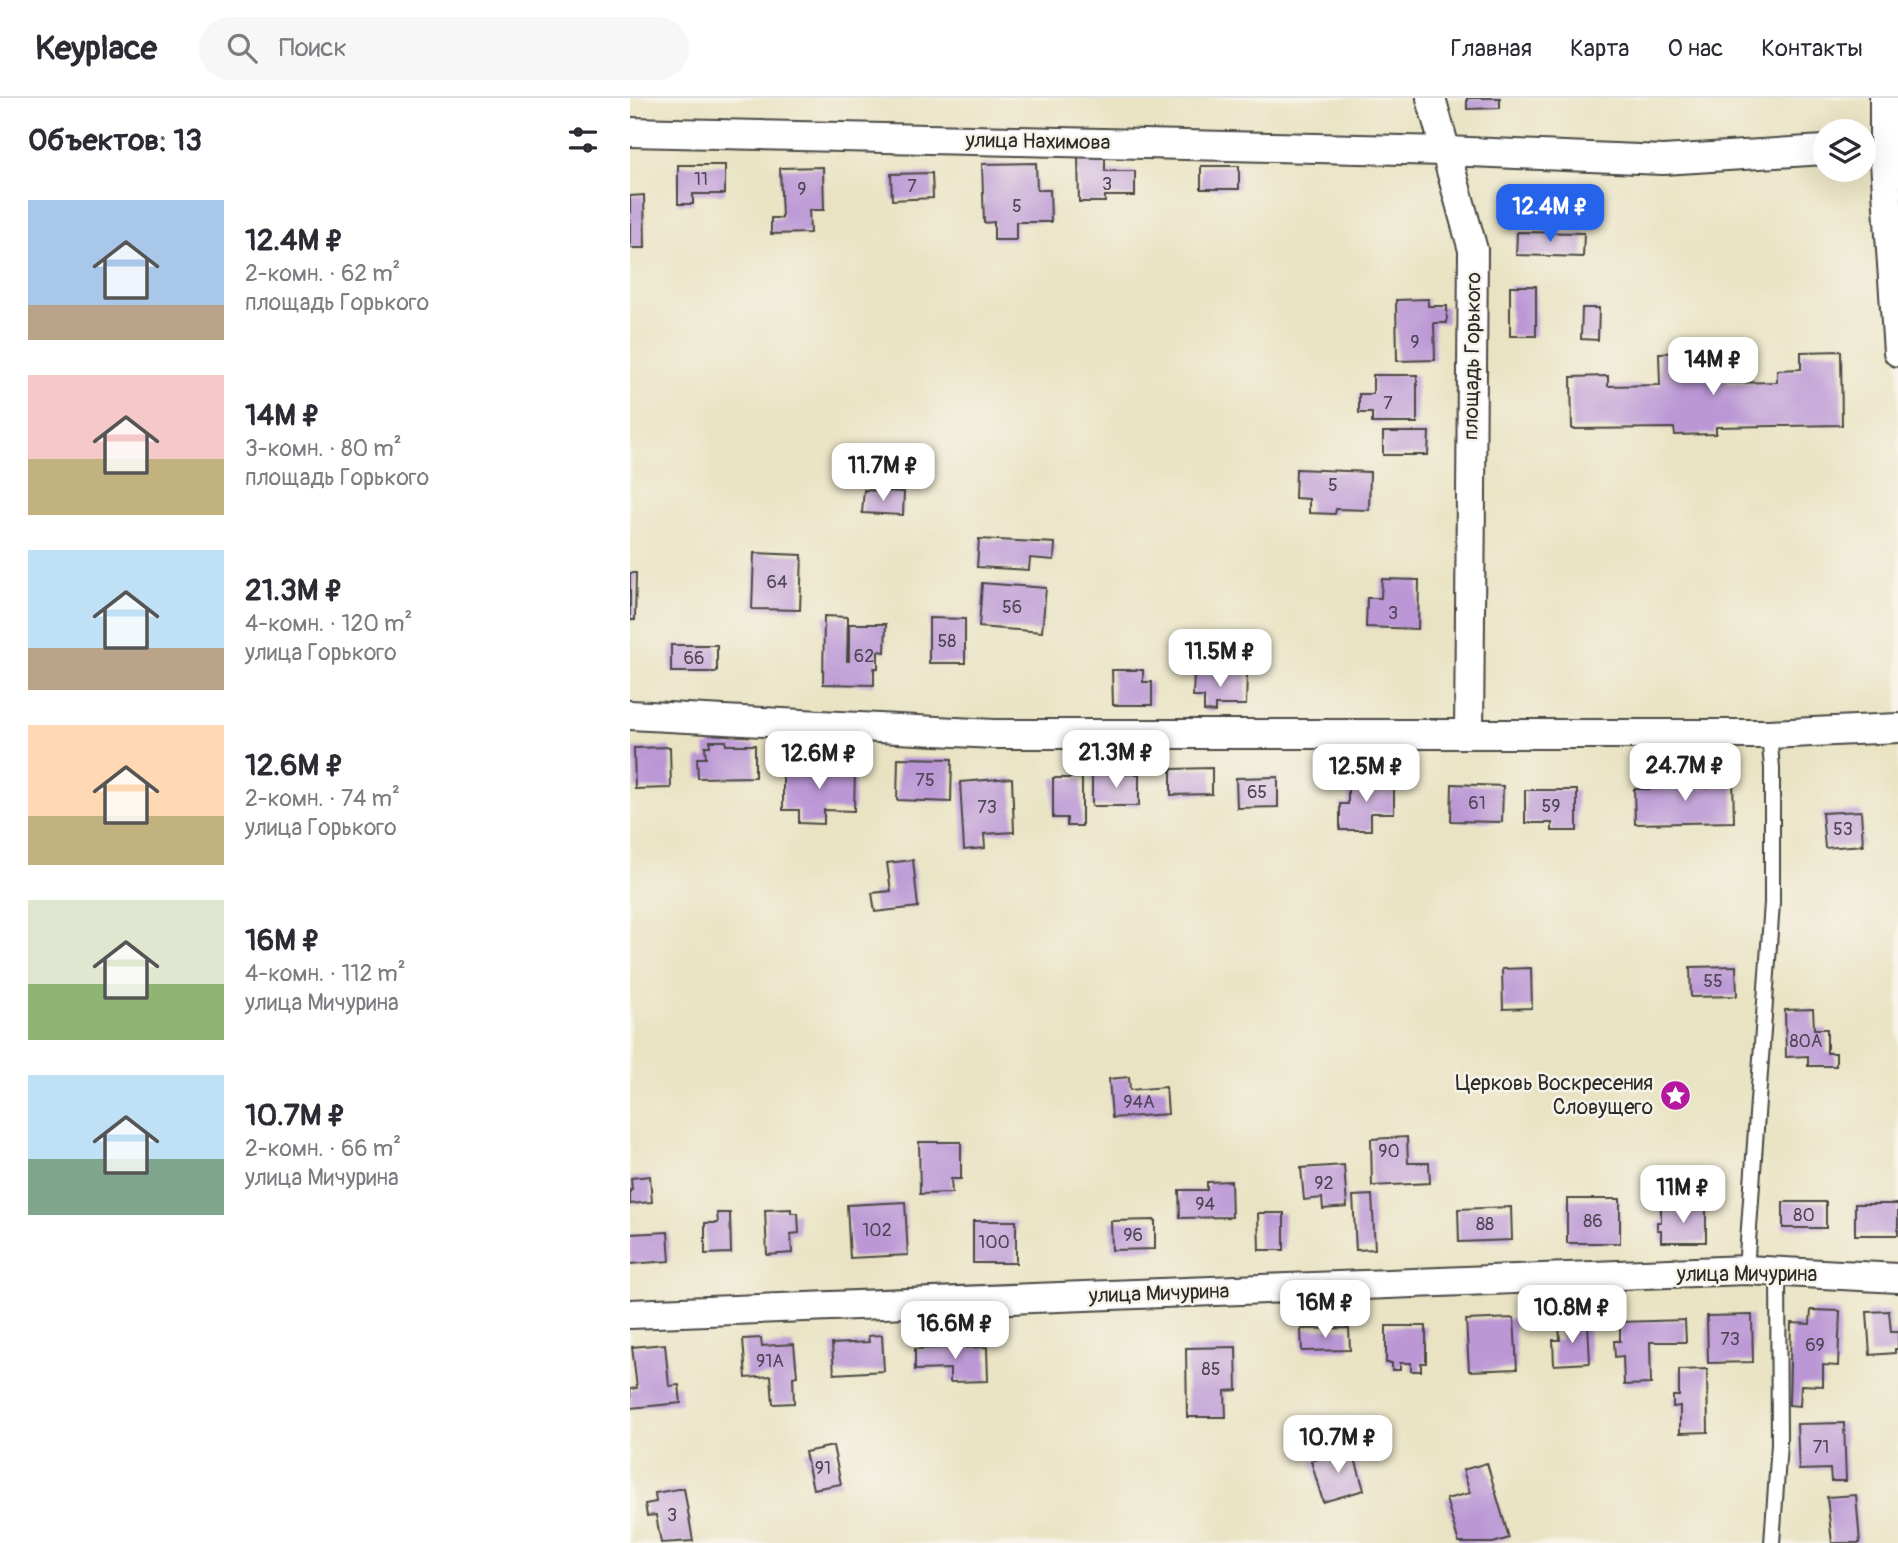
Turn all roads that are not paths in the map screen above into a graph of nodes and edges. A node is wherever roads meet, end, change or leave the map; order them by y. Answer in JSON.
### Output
{"nodes":[{"id":1,"x":1431,"y":98,"type":"edge"},
{"id":2,"x":1884,"y":98,"type":"edge"},
{"id":3,"x":630,"y":132,"type":"edge"},
{"id":4,"x":1876,"y":137,"type":"edge"},
{"id":5,"x":1446,"y":151,"type":"junction"},
{"id":6,"x":1813,"y":151,"type":"edge"},
{"id":7,"x":1876,"y":164,"type":"edge"},
{"id":8,"x":1898,"y":352,"type":"edge"},
{"id":9,"x":630,"y":715,"type":"edge"},
{"id":10,"x":1898,"y":728,"type":"edge"},
{"id":11,"x":1469,"y":734,"type":"junction"},
{"id":12,"x":1769,"y":734,"type":"junction"},
{"id":13,"x":1746,"y":1270,"type":"junction"},
{"id":14,"x":1778,"y":1272,"type":"junction"},
{"id":15,"x":1898,"y":1278,"type":"edge"},
{"id":16,"x":630,"y":1314,"type":"edge"},
{"id":17,"x":1772,"y":1543,"type":"edge"}],
"edges":[{"from":1,"to":5,"type":"street","name":"площадь Горького"},
{"from":2,"to":4,"type":"street"},
{"from":3,"to":5,"type":"street","name":"улица Нахимова"},
{"from":5,"to":6,"type":"street"},
{"from":5,"to":11,"type":"street","name":"площадь Горького"},
{"from":7,"to":8,"type":"street"},
{"from":9,"to":11,"type":"street"},
{"from":10,"to":12,"type":"street"},
{"from":11,"to":12,"type":"street"},
{"from":12,"to":13,"type":"lane"},
{"from":13,"to":14,"type":"street","name":"улица Мичурина"},
{"from":13,"to":16,"type":"street","name":"улица Мичурина"},
{"from":14,"to":15,"type":"street","name":"улица Мичурина"},
{"from":14,"to":17,"type":"lane"}]}
